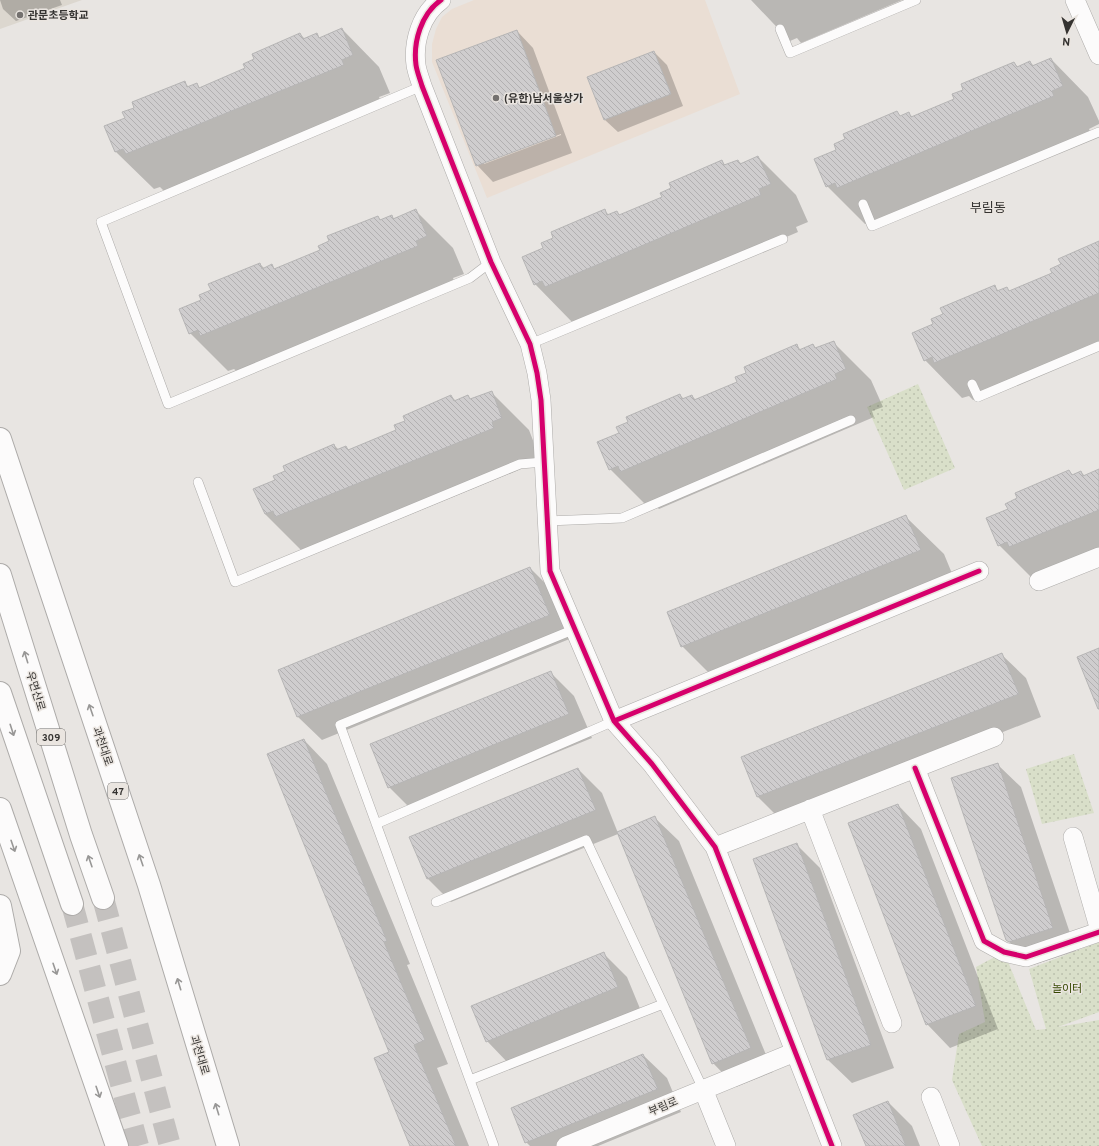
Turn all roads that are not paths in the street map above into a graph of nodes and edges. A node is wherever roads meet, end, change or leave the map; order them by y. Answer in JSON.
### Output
{"nodes":[{"id":1,"x":441,"y":0,"type":"edge"},
{"id":2,"x":916,"y":0,"type":"edge"},
{"id":3,"x":1074,"y":0,"type":"edge"},
{"id":4,"x":780,"y":29,"type":"dead end"},
{"id":5,"x":1099,"y":55,"type":"edge"},
{"id":6,"x":422,"y":86,"type":"junction"},
{"id":7,"x":1099,"y":132,"type":"edge"},
{"id":8,"x":862,"y":204,"type":"dead end"},
{"id":9,"x":783,"y":239,"type":"dead end"},
{"id":10,"x":491,"y":262,"type":"junction"},
{"id":11,"x":530,"y":344,"type":"junction"},
{"id":12,"x":1099,"y":346,"type":"edge"},
{"id":13,"x":972,"y":384,"type":"dead end"},
{"id":14,"x":851,"y":420,"type":"dead end"},
{"id":15,"x":0,"y":439,"type":"edge"},
{"id":16,"x":544,"y":462,"type":"junction"},
{"id":17,"x":198,"y":482,"type":"dead end"},
{"id":18,"x":547,"y":522,"type":"junction"},
{"id":19,"x":1099,"y":557,"type":"edge"},
{"id":20,"x":979,"y":572,"type":"dead end"},
{"id":21,"x":0,"y":575,"type":"edge"},
{"id":22,"x":1039,"y":581,"type":"dead end"},
{"id":23,"x":575,"y":629,"type":"junction"},
{"id":24,"x":0,"y":693,"type":"edge"},
{"id":25,"x":614,"y":721,"type":"junction"},
{"id":26,"x":994,"y":737,"type":"dead end"},
{"id":27,"x":915,"y":768,"type":"junction"},
{"id":28,"x":810,"y":809,"type":"junction"},
{"id":29,"x":0,"y":810,"type":"edge"},
{"id":30,"x":376,"y":824,"type":"junction"},
{"id":31,"x":1073,"y":836,"type":"dead end"},
{"id":32,"x":715,"y":847,"type":"junction"},
{"id":33,"x":103,"y":898,"type":"tunnel mouth"},
{"id":34,"x":436,"y":902,"type":"dead end"},
{"id":35,"x":72,"y":904,"type":"tunnel mouth"},
{"id":36,"x":0,"y":906,"type":"edge"},
{"id":37,"x":1099,"y":927,"type":"edge"},
{"id":38,"x":1099,"y":932,"type":"edge"},
{"id":39,"x":0,"y":974,"type":"edge"},
{"id":40,"x":663,"y":1004,"type":"junction"},
{"id":41,"x":892,"y":1023,"type":"dead end"},
{"id":42,"x":795,"y":1052,"type":"junction"},
{"id":43,"x":470,"y":1080,"type":"junction"},
{"id":44,"x":703,"y":1089,"type":"junction"},
{"id":45,"x":930,"y":1096,"type":"dead end"},
{"id":46,"x":117,"y":1146,"type":"edge"},
{"id":47,"x":228,"y":1146,"type":"edge"},
{"id":48,"x":494,"y":1146,"type":"edge"},
{"id":49,"x":566,"y":1146,"type":"edge"},
{"id":50,"x":726,"y":1146,"type":"edge"},
{"id":51,"x":832,"y":1146,"type":"edge"},
{"id":52,"x":950,"y":1146,"type":"edge"}],
"edges":[{"from":1,"to":6,"type":"street"},
{"from":2,"to":4,"type":"lane"},
{"from":3,"to":5,"type":"street"},
{"from":6,"to":10,"type":"street"},
{"from":6,"to":10,"type":"lane"},
{"from":7,"to":8,"type":"lane"},
{"from":9,"to":11,"type":"lane"},
{"from":10,"to":11,"type":"street"},
{"from":11,"to":16,"type":"street"},
{"from":12,"to":13,"type":"lane"},
{"from":14,"to":18,"type":"lane"},
{"from":47,"to":15,"type":"highway","name":"과천대로","number":"47","one_way":true},
{"from":16,"to":17,"type":"lane"},
{"from":16,"to":18,"type":"street"},
{"from":18,"to":23,"type":"street"},
{"from":19,"to":22,"type":"street"},
{"from":20,"to":25,"type":"street"},
{"from":33,"to":21,"type":"highway","name":"우면산로","number":"309","one_way":true},
{"from":23,"to":25,"type":"street"},
{"from":23,"to":30,"type":"lane"},
{"from":24,"to":35,"type":"highway","one_way":true},
{"from":25,"to":30,"type":"lane"},
{"from":25,"to":32,"type":"street"},
{"from":26,"to":27,"type":"street"},
{"from":27,"to":28,"type":"street"},
{"from":27,"to":38,"type":"street"},
{"from":28,"to":32,"type":"street"},
{"from":28,"to":41,"type":"street"},
{"from":29,"to":46,"type":"highway","one_way":true},
{"from":30,"to":43,"type":"lane"},
{"from":31,"to":37,"type":"street"},
{"from":32,"to":42,"type":"street"},
{"from":34,"to":40,"type":"lane"},
{"from":36,"to":39,"type":"highway"},
{"from":40,"to":43,"type":"lane"},
{"from":40,"to":44,"type":"lane"},
{"from":42,"to":44,"type":"street","name":"부림로"},
{"from":42,"to":51,"type":"street"},
{"from":43,"to":48,"type":"lane"},
{"from":44,"to":49,"type":"street","name":"부림로"},
{"from":44,"to":50,"type":"street"},
{"from":45,"to":52,"type":"street"}]}
